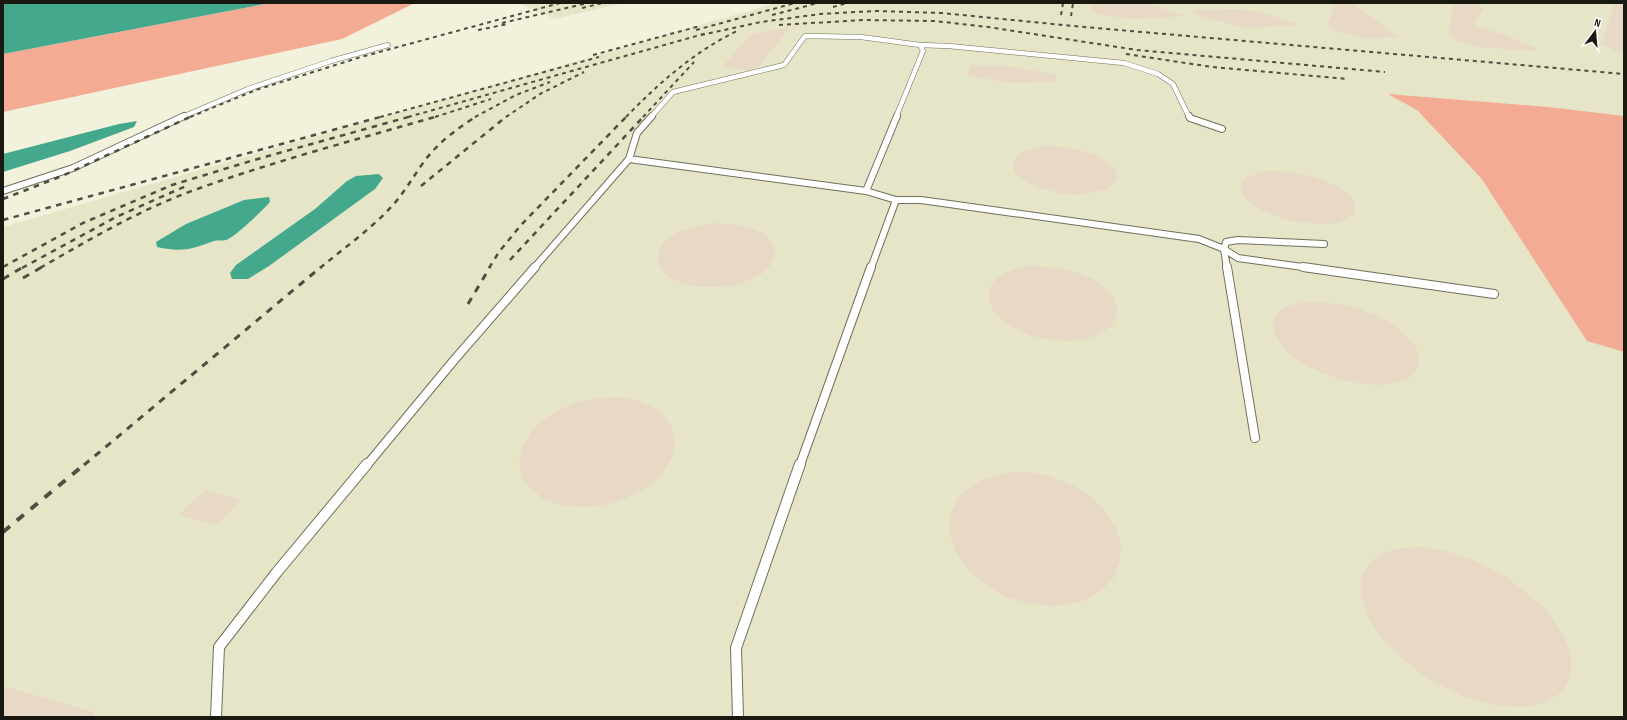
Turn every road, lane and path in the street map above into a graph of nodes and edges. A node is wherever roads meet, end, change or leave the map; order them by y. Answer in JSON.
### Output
{"nodes":[{"id":1,"x":388,"y":45,"type":"dead end"},
{"id":2,"x":920,"y":45,"type":"junction"},
{"id":3,"x":1222,"y":130,"type":"dead end"},
{"id":4,"x":629,"y":159,"type":"junction"},
{"id":5,"x":3,"y":191,"type":"edge"},
{"id":6,"x":866,"y":191,"type":"junction"},
{"id":7,"x":896,"y":200,"type":"junction"},
{"id":8,"x":1324,"y":244,"type":"dead end"},
{"id":9,"x":1224,"y":249,"type":"junction"},
{"id":10,"x":1494,"y":294,"type":"dead end"},
{"id":11,"x":1255,"y":438,"type":"dead end"},
{"id":12,"x":216,"y":717,"type":"edge"},
{"id":13,"x":738,"y":717,"type":"edge"}],
"edges":[{"from":1,"to":5,"type":"lane"},
{"from":2,"to":3,"type":"lane"},
{"from":2,"to":4,"type":"lane"},
{"from":2,"to":6,"type":"lane"},
{"from":4,"to":6,"type":"lane"},
{"from":4,"to":12,"type":"lane"},
{"from":6,"to":7,"type":"lane"},
{"from":7,"to":9,"type":"lane"},
{"from":7,"to":13,"type":"lane"},
{"from":8,"to":9,"type":"lane"},
{"from":9,"to":10,"type":"lane"},
{"from":9,"to":11,"type":"lane"}]}
